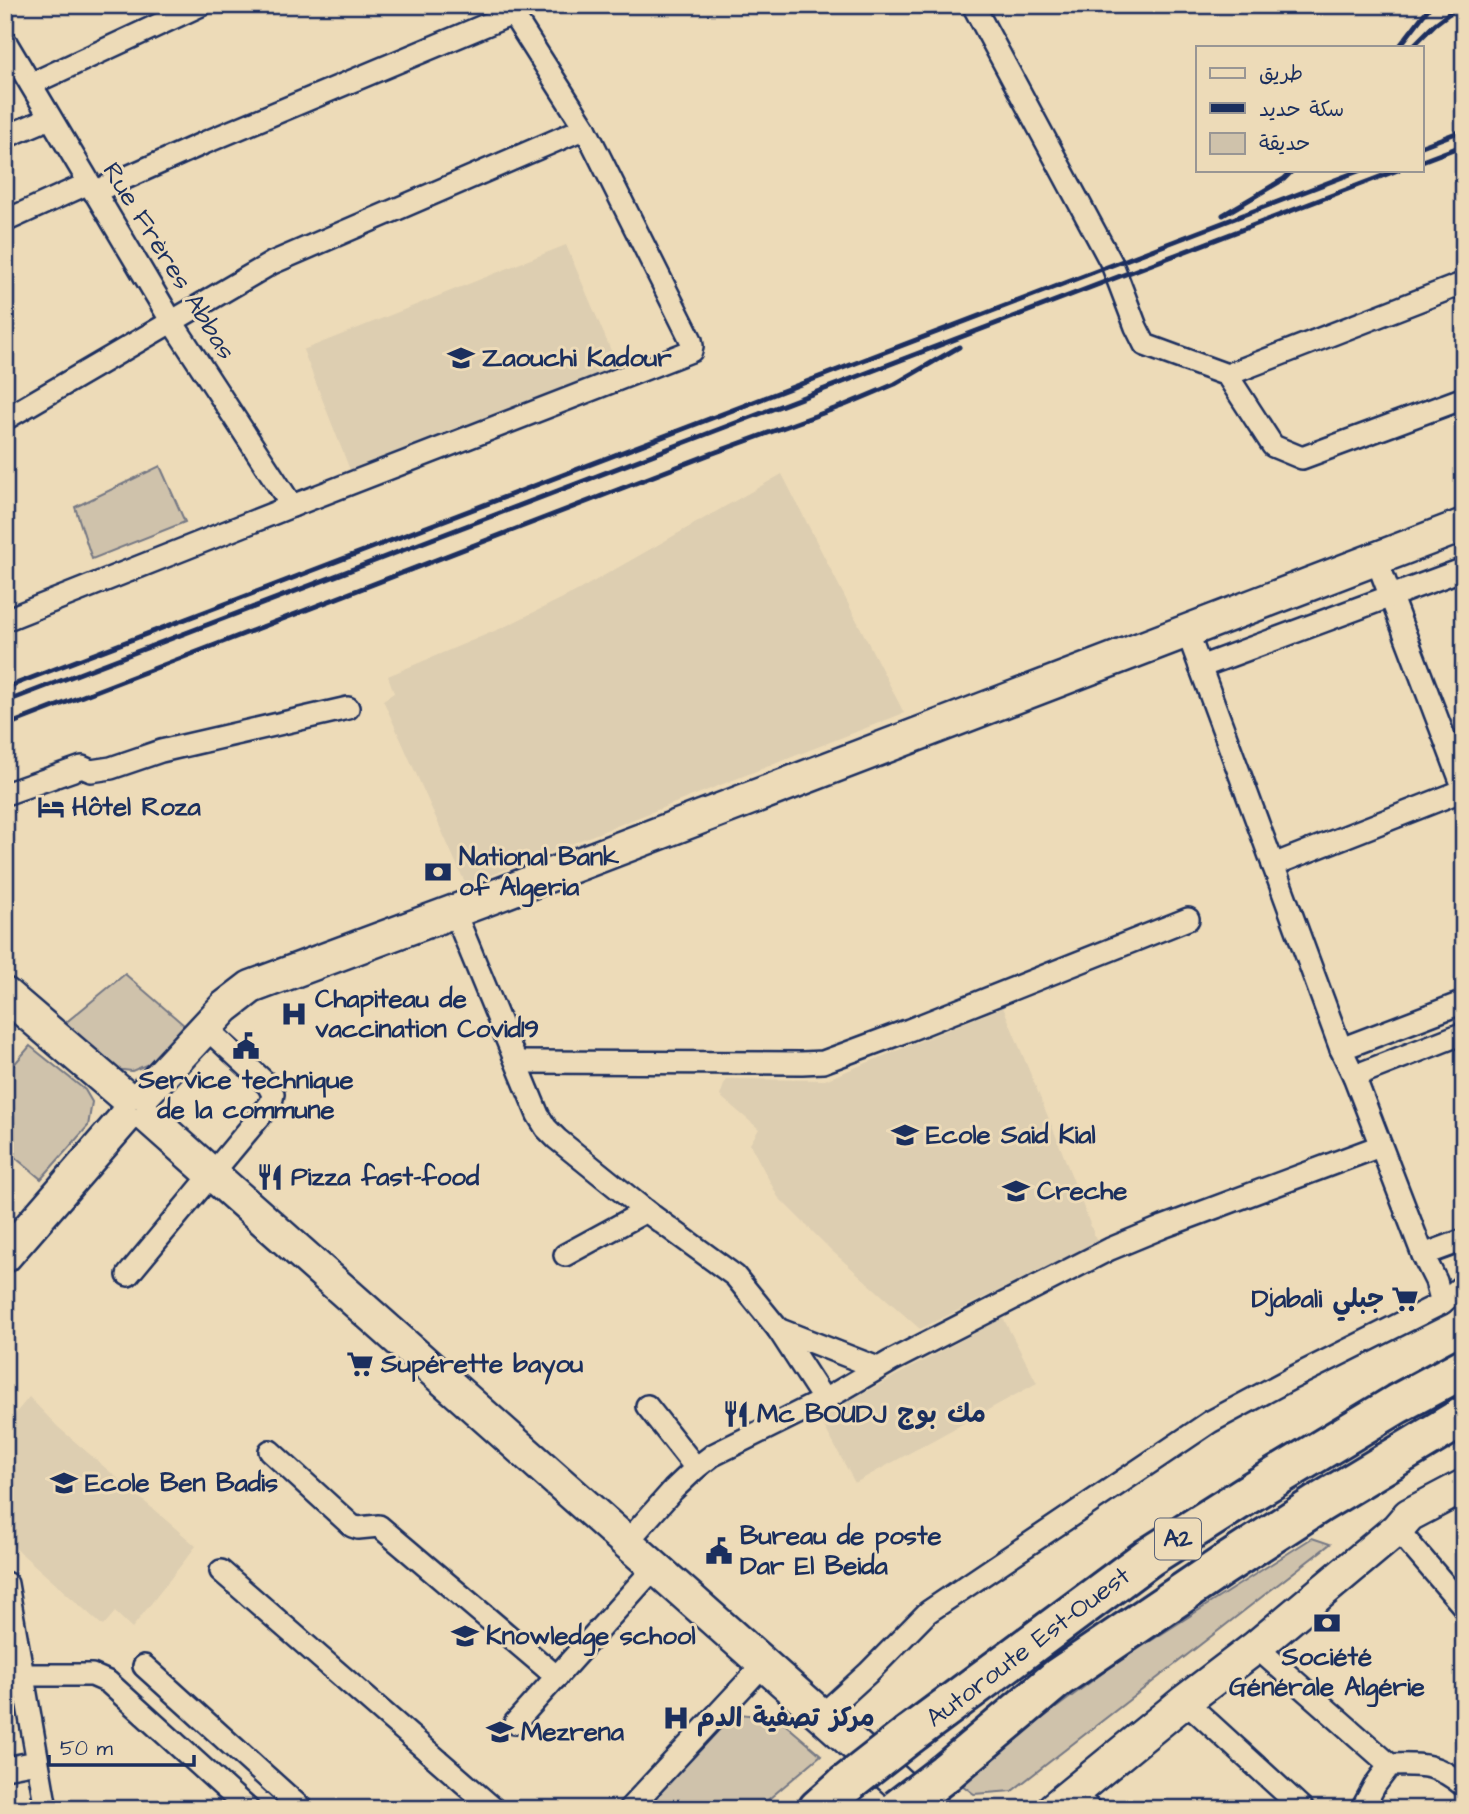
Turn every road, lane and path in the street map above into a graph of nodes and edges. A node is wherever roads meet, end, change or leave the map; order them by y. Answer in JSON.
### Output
{"nodes":[{"id":1,"x":201,"y":5,"type":"edge"},
{"id":2,"x":973,"y":5,"type":"edge"},
{"id":3,"x":509,"y":10,"type":"edge"},
{"id":4,"x":5,"y":41,"type":"edge"},
{"id":5,"x":31,"y":84,"type":"junction"},
{"id":6,"x":50,"y":118,"type":"junction"},
{"id":7,"x":584,"y":128,"type":"junction"},
{"id":8,"x":5,"y":138,"type":"edge"},
{"id":9,"x":91,"y":188,"type":"junction"},
{"id":10,"x":5,"y":222,"type":"edge"},
{"id":11,"x":1464,"y":282,"type":"edge"},
{"id":12,"x":172,"y":322,"type":"junction"},
{"id":13,"x":1227,"y":375,"type":"junction"},
{"id":14,"x":1464,"y":398,"type":"edge"},
{"id":15,"x":5,"y":419,"type":"edge"},
{"id":16,"x":292,"y":506,"type":"junction"},
{"id":17,"x":1464,"y":525,"type":"edge"},
{"id":18,"x":1376,"y":558,"type":"junction"},
{"id":19,"x":1464,"y":569,"type":"edge"},
{"id":20,"x":1390,"y":596,"type":"junction"},
{"id":21,"x":5,"y":620,"type":"edge"},
{"id":22,"x":1187,"y":631,"type":"junction"},
{"id":23,"x":1200,"y":667,"type":"junction"},
{"id":24,"x":348,"y":708,"type":"dead end"},
{"id":25,"x":1464,"y":789,"type":"edge"},
{"id":26,"x":5,"y":794,"type":"edge"},
{"id":27,"x":1273,"y":865,"type":"junction"},
{"id":28,"x":454,"y":911,"type":"junction"},
{"id":29,"x":1188,"y":919,"type":"dead end"},
{"id":30,"x":5,"y":994,"type":"edge"},
{"id":31,"x":1464,"y":1002,"type":"edge"},
{"id":32,"x":205,"y":1027,"type":"junction"},
{"id":33,"x":1464,"y":1033,"type":"edge"},
{"id":34,"x":1341,"y":1049,"type":"junction"},
{"id":35,"x":517,"y":1062,"type":"junction"},
{"id":36,"x":1354,"y":1076,"type":"junction"},
{"id":37,"x":135,"y":1107,"type":"junction"},
{"id":38,"x":1380,"y":1146,"type":"junction"},
{"id":39,"x":213,"y":1175,"type":"junction"},
{"id":40,"x":646,"y":1210,"type":"junction"},
{"id":41,"x":1464,"y":1240,"type":"edge"},
{"id":42,"x":565,"y":1255,"type":"dead end"},
{"id":43,"x":1423,"y":1255,"type":"junction"},
{"id":44,"x":5,"y":1256,"type":"edge"},
{"id":45,"x":128,"y":1275,"type":"dead end"},
{"id":46,"x":1464,"y":1284,"type":"edge"},
{"id":47,"x":1442,"y":1303,"type":"junction"},
{"id":48,"x":778,"y":1329,"type":"junction"},
{"id":49,"x":878,"y":1368,"type":"junction"},
{"id":50,"x":1464,"y":1368,"type":"edge"},
{"id":51,"x":824,"y":1400,"type":"junction"},
{"id":52,"x":647,"y":1406,"type":"dead end"},
{"id":53,"x":1464,"y":1416,"type":"edge"},
{"id":54,"x":270,"y":1451,"type":"dead end"},
{"id":55,"x":696,"y":1468,"type":"junction"},
{"id":56,"x":1464,"y":1486,"type":"edge"},
{"id":57,"x":1397,"y":1529,"type":"junction"},
{"id":58,"x":627,"y":1542,"type":"junction"},
{"id":59,"x":655,"y":1567,"type":"junction"},
{"id":60,"x":221,"y":1571,"type":"dead end"},
{"id":61,"x":5,"y":1583,"type":"edge"},
{"id":62,"x":1464,"y":1607,"type":"edge"},
{"id":63,"x":1256,"y":1647,"type":"junction"},
{"id":64,"x":764,"y":1664,"type":"junction"},
{"id":65,"x":144,"y":1666,"type":"dead end"},
{"id":66,"x":23,"y":1675,"type":"junction"},
{"id":67,"x":557,"y":1677,"type":"junction"},
{"id":68,"x":1185,"y":1701,"type":"junction"},
{"id":69,"x":822,"y":1716,"type":"junction"},
{"id":70,"x":515,"y":1723,"type":"dead end"},
{"id":71,"x":37,"y":1762,"type":"junction"},
{"id":72,"x":1390,"y":1765,"type":"junction"},
{"id":73,"x":5,"y":1768,"type":"edge"},
{"id":74,"x":1464,"y":1786,"type":"edge"},
{"id":75,"x":831,"y":1797,"type":"edge"},
{"id":76,"x":1072,"y":1803,"type":"edge"},
{"id":77,"x":46,"y":1809,"type":"edge"},
{"id":78,"x":248,"y":1809,"type":"edge"},
{"id":79,"x":302,"y":1809,"type":"edge"},
{"id":80,"x":494,"y":1809,"type":"edge"},
{"id":81,"x":629,"y":1809,"type":"edge"},
{"id":82,"x":898,"y":1809,"type":"edge"},
{"id":83,"x":927,"y":1809,"type":"edge"},
{"id":84,"x":1303,"y":1809,"type":"edge"},
{"id":85,"x":1362,"y":1809,"type":"edge"}],
"edges":[{"from":1,"to":5,"type":"street"},
{"from":2,"to":13,"type":"street"},
{"from":3,"to":7,"type":"street"},
{"from":3,"to":9,"type":"street"},
{"from":4,"to":5,"type":"street","name":"Rue Frères Abbas"},
{"from":5,"to":6,"type":"street","name":"Rue Frères Abbas"},
{"from":6,"to":8,"type":"street"},
{"from":6,"to":9,"type":"street","name":"Rue Frères Abbas"},
{"from":7,"to":12,"type":"street"},
{"from":7,"to":16,"type":"street"},
{"from":9,"to":10,"type":"street"},
{"from":9,"to":12,"type":"street","name":"Rue Frères Abbas"},
{"from":11,"to":13,"type":"street"},
{"from":12,"to":15,"type":"street"},
{"from":12,"to":16,"type":"street","name":"Rue Frères Abbas"},
{"from":13,"to":14,"type":"street"},
{"from":16,"to":21,"type":"street"},
{"from":17,"to":18,"type":"street"},
{"from":18,"to":20,"type":"street"},
{"from":18,"to":22,"type":"street"},
{"from":19,"to":20,"type":"street"},
{"from":20,"to":23,"type":"street"},
{"from":20,"to":25,"type":"street"},
{"from":22,"to":23,"type":"street"},
{"from":22,"to":28,"type":"street"},
{"from":23,"to":27,"type":"street"},
{"from":24,"to":26,"type":"street"},
{"from":25,"to":27,"type":"street"},
{"from":27,"to":34,"type":"street"},
{"from":28,"to":32,"type":"street"},
{"from":28,"to":35,"type":"street"},
{"from":29,"to":35,"type":"street"},
{"from":30,"to":37,"type":"street"},
{"from":31,"to":34,"type":"street"},
{"from":32,"to":37,"type":"street"},
{"from":32,"to":39,"type":"street"},
{"from":33,"to":36,"type":"street"},
{"from":34,"to":36,"type":"street"},
{"from":35,"to":40,"type":"street"},
{"from":36,"to":38,"type":"street"},
{"from":37,"to":39,"type":"street"},
{"from":37,"to":44,"type":"street"},
{"from":38,"to":43,"type":"street"},
{"from":38,"to":49,"type":"street"},
{"from":39,"to":45,"type":"street"},
{"from":39,"to":58,"type":"street"},
{"from":40,"to":42,"type":"street"},
{"from":40,"to":48,"type":"street"},
{"from":41,"to":43,"type":"street"},
{"from":43,"to":47,"type":"street"},
{"from":46,"to":47,"type":"street"},
{"from":47,"to":69,"type":"street"},
{"from":48,"to":49,"type":"street"},
{"from":48,"to":51,"type":"street"},
{"from":49,"to":51,"type":"street"},
{"from":50,"to":75,"type":"highway","name":"Autoroute Est-Ouest","number":"A2","bridge":true},
{"from":51,"to":55,"type":"street"},
{"from":52,"to":55,"type":"street"},
{"from":53,"to":82,"type":"highway","name":"Autoroute Est-Ouest","number":"A2","bridge":true},
{"from":54,"to":67,"type":"street"},
{"from":55,"to":58,"type":"street"},
{"from":56,"to":57,"type":"street"},
{"from":57,"to":62,"type":"street"},
{"from":57,"to":63,"type":"street"},
{"from":58,"to":59,"type":"street"},
{"from":59,"to":64,"type":"street"},
{"from":59,"to":67,"type":"street"},
{"from":60,"to":80,"type":"street"},
{"from":61,"to":66,"type":"street"},
{"from":63,"to":68,"type":"street"},
{"from":63,"to":72,"type":"street"},
{"from":64,"to":69,"type":"street"},
{"from":64,"to":81,"type":"street"},
{"from":65,"to":79,"type":"street"},
{"from":66,"to":71,"type":"street"},
{"from":66,"to":78,"type":"street"},
{"from":67,"to":70,"type":"street"},
{"from":68,"to":76,"type":"street"},
{"from":68,"to":84,"type":"street"},
{"from":69,"to":83,"type":"street"},
{"from":71,"to":73,"type":"street"},
{"from":71,"to":77,"type":"street"},
{"from":72,"to":74,"type":"street"},
{"from":72,"to":85,"type":"street"}]}
